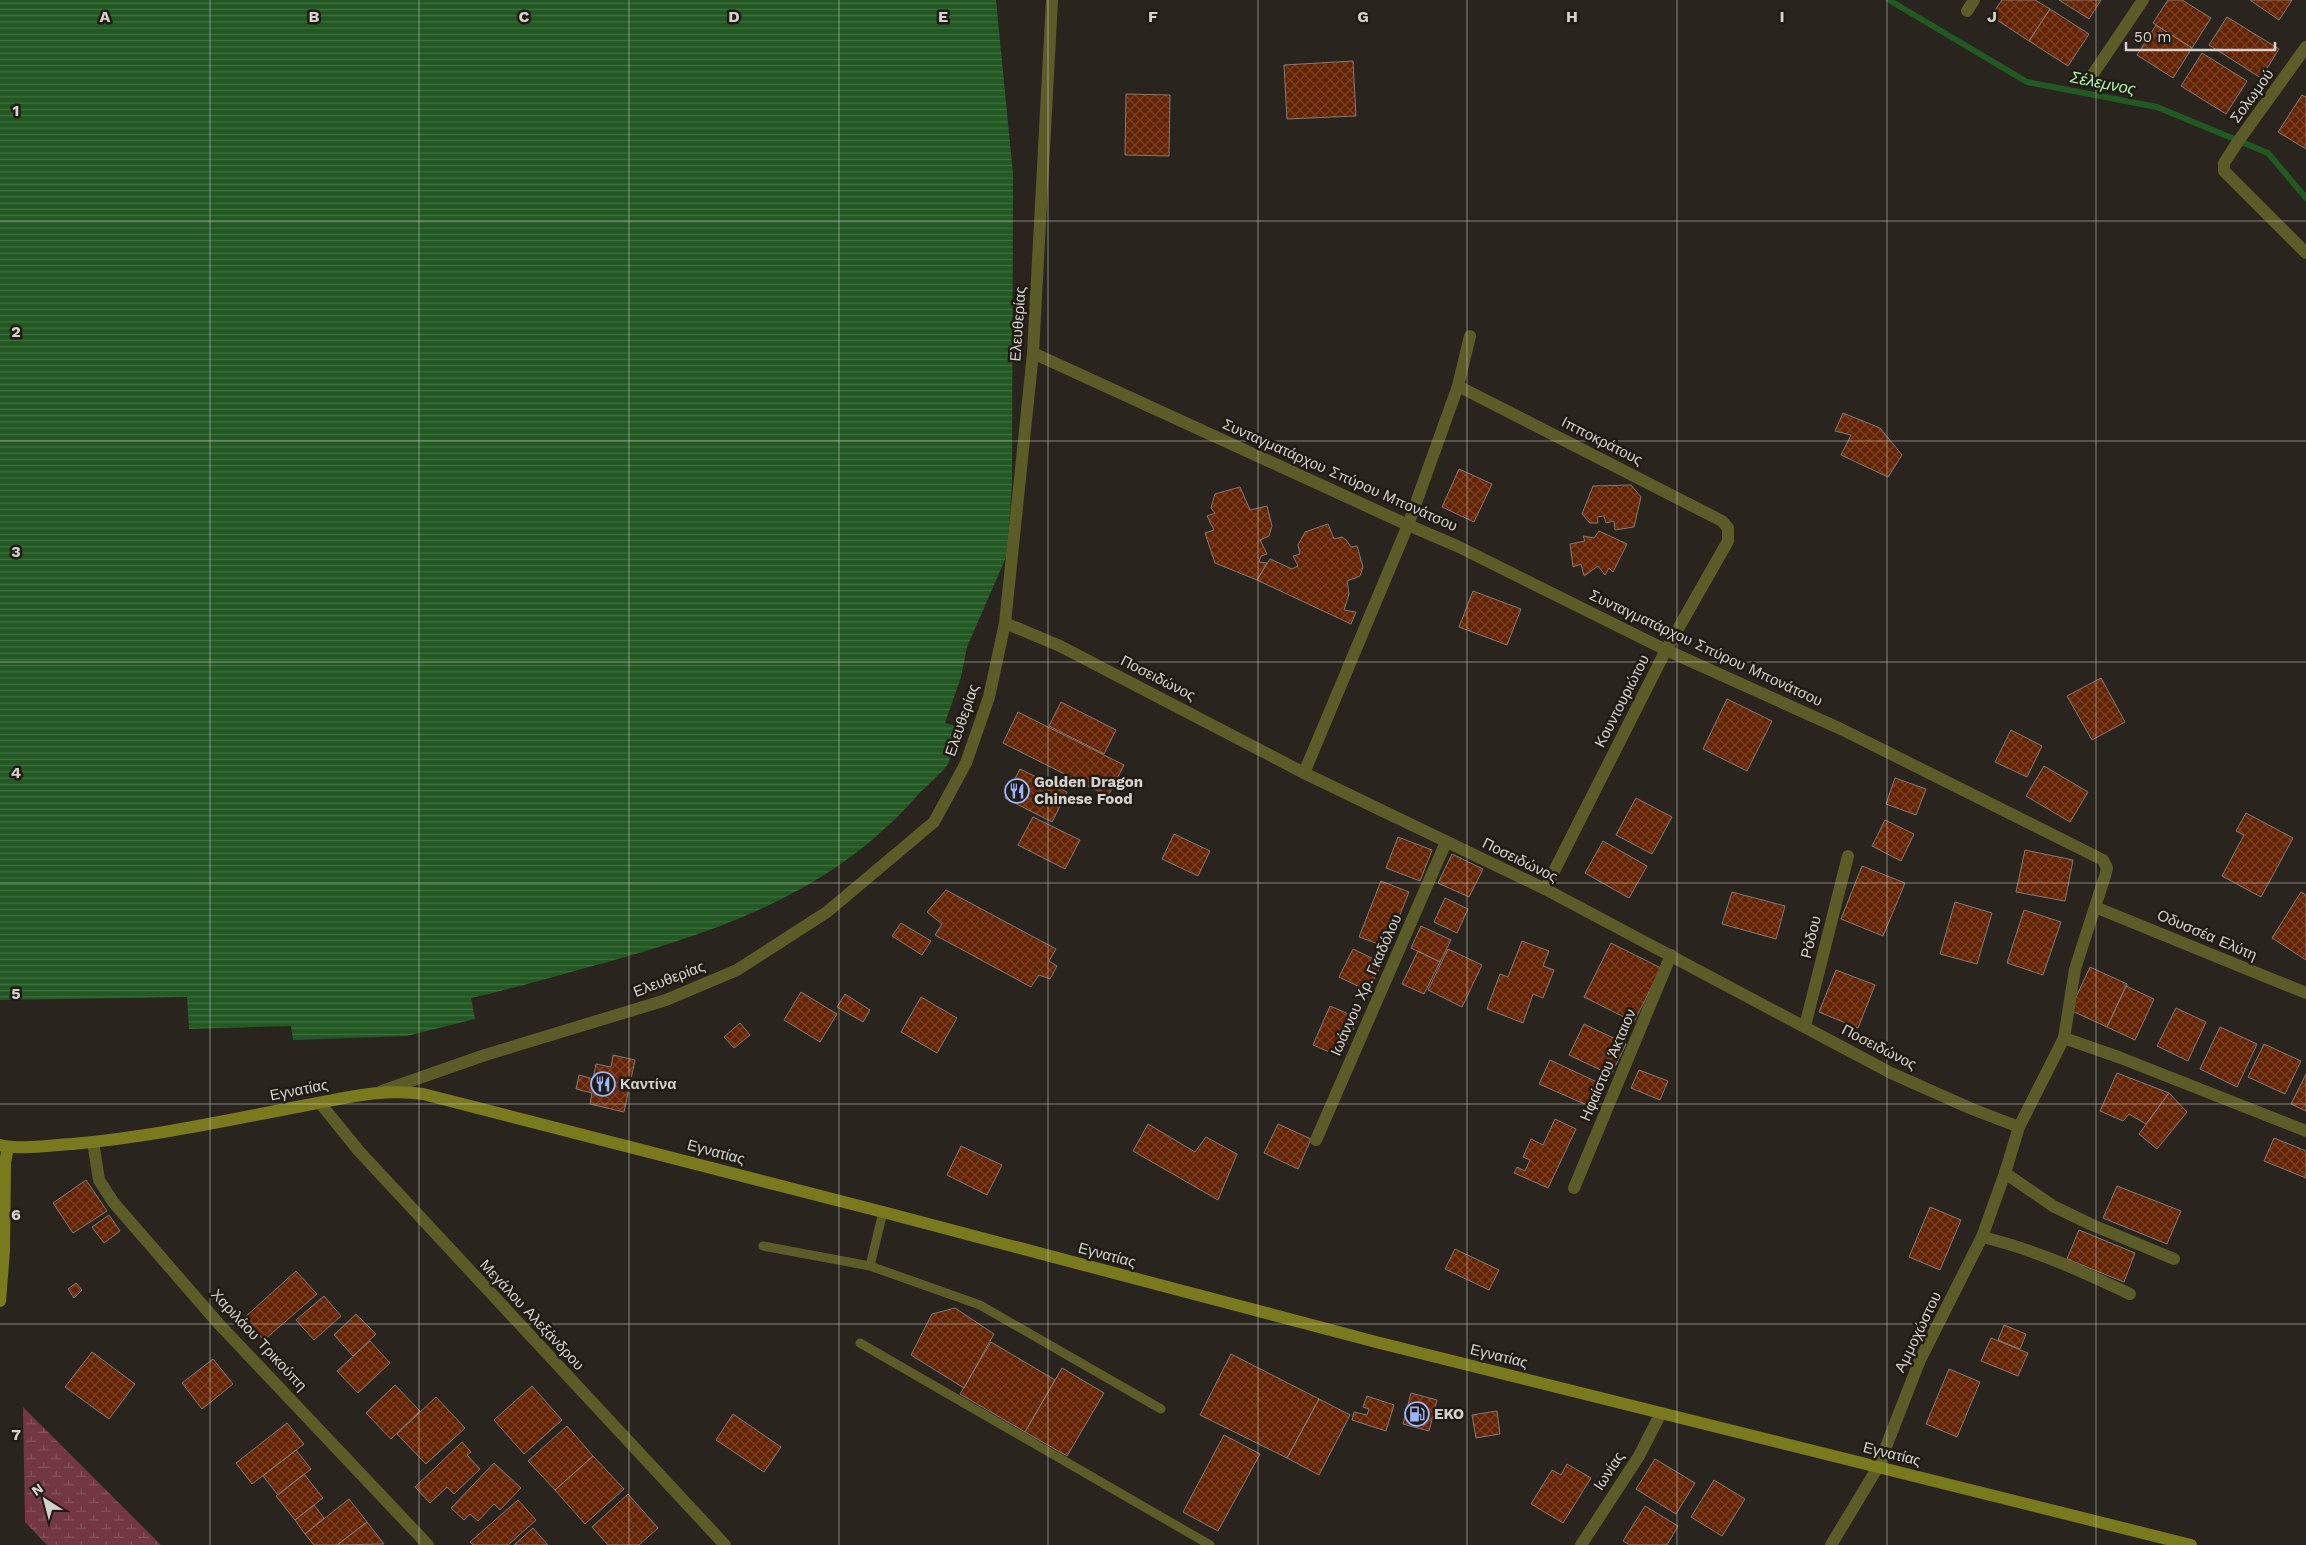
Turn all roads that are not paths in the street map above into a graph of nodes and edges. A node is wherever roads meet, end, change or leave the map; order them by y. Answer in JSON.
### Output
{"nodes":[{"id":1,"x":1052,"y":0,"type":"edge"},
{"id":2,"x":2143,"y":0,"type":"edge"},
{"id":3,"x":2306,"y":47,"type":"edge"},
{"id":4,"x":2093,"y":74,"type":"dead end"},
{"id":5,"x":2306,"y":254,"type":"edge"},
{"id":6,"x":1470,"y":336,"type":"dead end"},
{"id":7,"x":1033,"y":353,"type":"junction"},
{"id":8,"x":1458,"y":386,"type":"junction"},
{"id":9,"x":1408,"y":525,"type":"junction"},
{"id":10,"x":1728,"y":528,"type":"joint"},
{"id":11,"x":1005,"y":623,"type":"junction"},
{"id":12,"x":1666,"y":650,"type":"junction"},
{"id":13,"x":1304,"y":773,"type":"junction"},
{"id":14,"x":1446,"y":842,"type":"junction"},
{"id":15,"x":1848,"y":856,"type":"dead end"},
{"id":16,"x":1545,"y":889,"type":"junction"},
{"id":17,"x":2095,"y":907,"type":"junction"},
{"id":18,"x":1671,"y":955,"type":"junction"},
{"id":19,"x":2306,"y":993,"type":"edge"},
{"id":20,"x":1805,"y":1026,"type":"junction"},
{"id":21,"x":2064,"y":1038,"type":"junction"},
{"id":22,"x":380,"y":1092,"type":"junction"},
{"id":23,"x":320,"y":1103,"type":"junction"},
{"id":24,"x":2019,"y":1127,"type":"junction"},
{"id":25,"x":2306,"y":1131,"type":"edge"},
{"id":26,"x":1316,"y":1140,"type":"dead end"},
{"id":27,"x":93,"y":1142,"type":"junction"},
{"id":28,"x":4,"y":1146,"type":"edge"},
{"id":29,"x":2005,"y":1173,"type":"junction"},
{"id":30,"x":1574,"y":1188,"type":"dead end"},
{"id":31,"x":883,"y":1212,"type":"junction"},
{"id":32,"x":1982,"y":1236,"type":"junction"},
{"id":33,"x":763,"y":1246,"type":"dead end"},
{"id":34,"x":2174,"y":1259,"type":"dead end"},
{"id":35,"x":870,"y":1266,"type":"junction"},
{"id":36,"x":2130,"y":1294,"type":"dead end"},
{"id":37,"x":0,"y":1300,"type":"edge"},
{"id":38,"x":860,"y":1343,"type":"dead end"},
{"id":39,"x":1162,"y":1409,"type":"dead end"},
{"id":40,"x":1661,"y":1413,"type":"junction"},
{"id":41,"x":1878,"y":1467,"type":"junction"},
{"id":42,"x":428,"y":1545,"type":"edge"},
{"id":43,"x":725,"y":1545,"type":"edge"},
{"id":44,"x":1210,"y":1545,"type":"edge"},
{"id":45,"x":1581,"y":1545,"type":"edge"},
{"id":46,"x":1831,"y":1545,"type":"edge"},
{"id":47,"x":2191,"y":1545,"type":"edge"}],
"edges":[{"from":1,"to":7,"type":"street","name":"Ελευθερίας"},
{"from":2,"to":4,"type":"street"},
{"from":3,"to":5,"type":"street","name":"Σολωμού"},
{"from":6,"to":8,"type":"street"},
{"from":7,"to":9,"type":"street","name":"Συνταγματάρχου Σπύρου Μπονάτσου"},
{"from":7,"to":11,"type":"street","name":"Ελευθερίας"},
{"from":8,"to":9,"type":"street"},
{"from":8,"to":10,"type":"street","name":"Ιπποκράτους"},
{"from":9,"to":12,"type":"street","name":"Συνταγματάρχου Σπύρου Μπονάτσου"},
{"from":9,"to":13,"type":"street"},
{"from":10,"to":12,"type":"street","name":"Κουντουριώτου"},
{"from":11,"to":13,"type":"street","name":"Ποσειδώνος"},
{"from":11,"to":22,"type":"street","name":"Ελευθερίας"},
{"from":12,"to":16,"type":"street","name":"Κουντουριώτου"},
{"from":12,"to":17,"type":"street","name":"Συνταγματάρχου Σπύρου Μπονάτσου"},
{"from":13,"to":14,"type":"street","name":"Ποσειδώνος"},
{"from":14,"to":16,"type":"street","name":"Ποσειδώνος"},
{"from":14,"to":26,"type":"street","name":"Ιωάννου Χρ. Γκαδόλου"},
{"from":15,"to":20,"type":"street","name":"Ρόδου"},
{"from":16,"to":18,"type":"street","name":"Ποσειδώνος"},
{"from":17,"to":19,"type":"street","name":"Οδυσσέα Ελύτη"},
{"from":17,"to":21,"type":"street","name":"Συνταγματάρχου Σπύρου Μπονάτσου"},
{"from":18,"to":20,"type":"street","name":"Ποσειδώνος"},
{"from":18,"to":30,"type":"street","name":"Ηφαίστου Άκταιον"},
{"from":20,"to":24,"type":"street","name":"Ποσειδώνος"},
{"from":21,"to":24,"type":"street","name":"Συνταγματάρχου Σπύρου Μπονάτσου"},
{"from":21,"to":25,"type":"street"},
{"from":22,"to":23,"type":"main road","name":"Εγνατίας"},
{"from":22,"to":31,"type":"main road","name":"Εγνατίας"},
{"from":23,"to":27,"type":"main road","name":"Εγνατίας"},
{"from":23,"to":43,"type":"street","name":"Μεγάλου Αλεξάνδρου"},
{"from":24,"to":29,"type":"street","name":"Αμμοχώστου"},
{"from":27,"to":28,"type":"main road","name":"Εγνατίας"},
{"from":27,"to":42,"type":"street","name":"Χαριλάου Τρικούπη"},
{"from":28,"to":37,"type":"main road"},
{"from":29,"to":32,"type":"street","name":"Αμμοχώστου"},
{"from":29,"to":34,"type":"street"},
{"from":31,"to":35,"type":"lane"},
{"from":31,"to":40,"type":"main road","name":"Εγνατίας"},
{"from":32,"to":36,"type":"street"},
{"from":32,"to":41,"type":"street","name":"Αμμοχώστου"},
{"from":33,"to":35,"type":"lane"},
{"from":35,"to":39,"type":"lane"},
{"from":38,"to":44,"type":"lane"},
{"from":40,"to":41,"type":"main road","name":"Εγνατίας"},
{"from":40,"to":45,"type":"street","name":"Ιωνίας"},
{"from":41,"to":46,"type":"street","name":"Αμμοχώστου"},
{"from":41,"to":47,"type":"main road","name":"Εγνατίας"}]}
